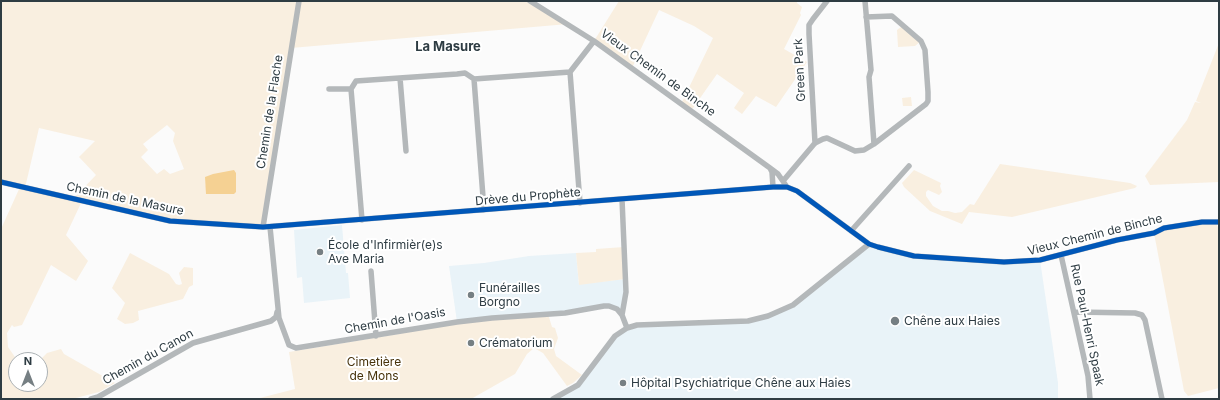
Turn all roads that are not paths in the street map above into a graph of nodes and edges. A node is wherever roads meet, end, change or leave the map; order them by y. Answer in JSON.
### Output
{"nodes":[{"id":1,"x":299,"y":1,"type":"edge"},
{"id":2,"x":530,"y":1,"type":"edge"},
{"id":3,"x":827,"y":1,"type":"edge"},
{"id":4,"x":865,"y":1,"type":"edge"},
{"id":5,"x":866,"y":17,"type":"junction"},
{"id":6,"x":594,"y":41,"type":"junction"},
{"id":7,"x":570,"y":72,"type":"junction"},
{"id":8,"x":400,"y":78,"type":"junction"},
{"id":9,"x":474,"y":79,"type":"junction"},
{"id":10,"x":351,"y":89,"type":"junction"},
{"id":11,"x":329,"y":90,"type":"dead end"},
{"id":12,"x":815,"y":144,"type":"junction"},
{"id":13,"x":874,"y":144,"type":"junction"},
{"id":14,"x":406,"y":151,"type":"dead end"},
{"id":15,"x":909,"y":166,"type":"dead end"},
{"id":16,"x":770,"y":168,"type":"junction"},
{"id":17,"x":783,"y":181,"type":"junction"},
{"id":18,"x":1,"y":182,"type":"edge"},
{"id":19,"x":773,"y":187,"type":"junction"},
{"id":20,"x":787,"y":187,"type":"junction"},
{"id":21,"x":622,"y":199,"type":"junction"},
{"id":22,"x":580,"y":202,"type":"junction"},
{"id":23,"x":484,"y":210,"type":"junction"},
{"id":24,"x":362,"y":220,"type":"junction"},
{"id":25,"x":1219,"y":222,"type":"edge"},
{"id":26,"x":263,"y":227,"type":"junction"},
{"id":27,"x":270,"y":227,"type":"junction"},
{"id":28,"x":851,"y":231,"type":"junction"},
{"id":29,"x":869,"y":244,"type":"junction"},
{"id":30,"x":1061,"y":255,"type":"junction"},
{"id":31,"x":371,"y":271,"type":"dead end"},
{"id":32,"x":277,"y":308,"type":"junction"},
{"id":33,"x":1074,"y":312,"type":"junction"},
{"id":34,"x":622,"y":316,"type":"junction"},
{"id":35,"x":627,"y":328,"type":"junction"},
{"id":36,"x":376,"y":336,"type":"junction"},
{"id":37,"x":91,"y":399,"type":"edge"},
{"id":38,"x":553,"y":399,"type":"edge"},
{"id":39,"x":1090,"y":399,"type":"edge"},
{"id":40,"x":1162,"y":399,"type":"edge"}],
"edges":[{"from":1,"to":26,"type":"street","name":"Chemin de la Flache"},
{"from":2,"to":6,"type":"street","name":"Vieux Chemin de Binche"},
{"from":3,"to":12,"type":"street","name":"Green Park"},
{"from":4,"to":5,"type":"street"},
{"from":5,"to":13,"type":"street"},
{"from":5,"to":13,"type":"street"},
{"from":6,"to":7,"type":"street"},
{"from":6,"to":16,"type":"street","name":"Vieux Chemin de Binche"},
{"from":7,"to":9,"type":"street"},
{"from":7,"to":22,"type":"street"},
{"from":8,"to":9,"type":"street"},
{"from":8,"to":10,"type":"street"},
{"from":8,"to":14,"type":"street"},
{"from":9,"to":23,"type":"street"},
{"from":10,"to":11,"type":"street"},
{"from":10,"to":24,"type":"street"},
{"from":12,"to":13,"type":"street"},
{"from":12,"to":17,"type":"street"},
{"from":15,"to":28,"type":"street"},
{"from":16,"to":17,"type":"street","name":"Vieux Chemin de Binche"},
{"from":16,"to":19,"type":"street"},
{"from":17,"to":20,"type":"street","name":"Vieux Chemin de Binche"},
{"from":18,"to":26,"type":"street","name":"Chemin de la Masure"},
{"from":19,"to":20,"type":"street","name":"Drève du Prophète"},
{"from":19,"to":21,"type":"street","name":"Drève du Prophète"},
{"from":20,"to":28,"type":"street","name":"Vieux Chemin de Binche"},
{"from":21,"to":22,"type":"street","name":"Drève du Prophète"},
{"from":21,"to":34,"type":"street"},
{"from":22,"to":23,"type":"street","name":"Drève du Prophète"},
{"from":23,"to":24,"type":"street","name":"Drève du Prophète"},
{"from":24,"to":27,"type":"street","name":"Drève du Prophète"},
{"from":25,"to":30,"type":"street","name":"Vieux Chemin de Binche"},
{"from":26,"to":27,"type":"street","name":"Chemin de la Masure"},
{"from":27,"to":32,"type":"street","name":"Chemin de l'Oasis"},
{"from":28,"to":29,"type":"street","name":"Vieux Chemin de Binche"},
{"from":29,"to":30,"type":"street","name":"Vieux Chemin de Binche"},
{"from":29,"to":35,"type":"street"},
{"from":30,"to":33,"type":"street","name":"Rue Paul-Henri Spaak"},
{"from":31,"to":36,"type":"street"},
{"from":32,"to":36,"type":"street","name":"Chemin de l'Oasis"},
{"from":32,"to":37,"type":"street","name":"Chemin du Canon"},
{"from":33,"to":39,"type":"street","name":"Rue Paul-Henri Spaak"},
{"from":33,"to":40,"type":"street"},
{"from":34,"to":35,"type":"street"},
{"from":34,"to":36,"type":"street","name":"Chemin de l'Oasis"},
{"from":35,"to":38,"type":"street"}]}
